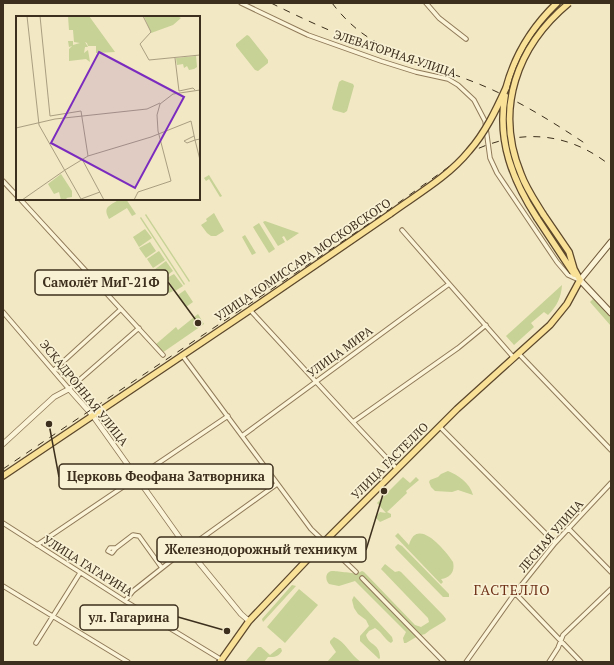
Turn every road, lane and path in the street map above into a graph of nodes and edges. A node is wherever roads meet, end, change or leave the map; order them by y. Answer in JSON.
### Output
{"nodes":[{"id":1,"x":241,"y":3,"type":"edge"},
{"id":2,"x":426,"y":3,"type":"edge"},
{"id":3,"x":557,"y":3,"type":"edge"},
{"id":4,"x":569,"y":3,"type":"edge"},
{"id":5,"x":466,"y":39,"type":"dead end"},
{"id":6,"x":506,"y":88,"type":"junction"},
{"id":7,"x":3,"y":181,"type":"edge"},
{"id":8,"x":16,"y":195,"type":"edge"},
{"id":9,"x":21,"y":200,"type":"edge"},
{"id":10,"x":402,"y":230,"type":"dead end"},
{"id":11,"x":611,"y":242,"type":"edge"},
{"id":12,"x":580,"y":280,"type":"junction"},
{"id":13,"x":449,"y":284,"type":"junction"},
{"id":14,"x":121,"y":309,"type":"junction"},
{"id":15,"x":250,"y":310,"type":"junction"},
{"id":16,"x":3,"y":312,"type":"edge"},
{"id":17,"x":611,"y":313,"type":"edge"},
{"id":18,"x":7,"y":316,"type":"junction"},
{"id":19,"x":3,"y":320,"type":"edge"},
{"id":20,"x":486,"y":325,"type":"junction"},
{"id":21,"x":139,"y":328,"type":"junction"},
{"id":22,"x":163,"y":355,"type":"dead end"},
{"id":23,"x":182,"y":355,"type":"junction"},
{"id":24,"x":516,"y":356,"type":"junction"},
{"id":25,"x":54,"y":370,"type":"junction"},
{"id":26,"x":315,"y":382,"type":"junction"},
{"id":27,"x":69,"y":389,"type":"junction"},
{"id":28,"x":93,"y":416,"type":"junction"},
{"id":29,"x":228,"y":416,"type":"junction"},
{"id":30,"x":352,"y":422,"type":"junction"},
{"id":31,"x":440,"y":427,"type":"junction"},
{"id":32,"x":242,"y":436,"type":"junction"},
{"id":33,"x":3,"y":444,"type":"edge"},
{"id":34,"x":611,"y":450,"type":"edge"},
{"id":35,"x":398,"y":469,"type":"junction"},
{"id":36,"x":3,"y":476,"type":"edge"},
{"id":37,"x":137,"y":477,"type":"junction"},
{"id":38,"x":611,"y":483,"type":"edge"},
{"id":39,"x":277,"y":484,"type":"junction"},
{"id":40,"x":3,"y":524,"type":"edge"},
{"id":41,"x":568,"y":528,"type":"junction"},
{"id":42,"x":324,"y":542,"type":"junction"},
{"id":43,"x":556,"y":543,"type":"junction"},
{"id":44,"x":36,"y":545,"type":"junction"},
{"id":45,"x":116,"y":548,"type":"dead end"},
{"id":46,"x":187,"y":548,"type":"junction"},
{"id":47,"x":162,"y":568,"type":"junction"},
{"id":48,"x":356,"y":572,"type":"dead end"},
{"id":49,"x":611,"y":572,"type":"edge"},
{"id":50,"x":80,"y":573,"type":"junction"},
{"id":51,"x":362,"y":578,"type":"dead end"},
{"id":52,"x":3,"y":586,"type":"edge"},
{"id":53,"x":611,"y":589,"type":"edge"},
{"id":54,"x":515,"y":593,"type":"junction"},
{"id":55,"x":124,"y":601,"type":"junction"},
{"id":56,"x":53,"y":616,"type":"junction"},
{"id":57,"x":249,"y":621,"type":"junction"},
{"id":58,"x":560,"y":640,"type":"junction"},
{"id":59,"x":36,"y":643,"type":"dead end"},
{"id":60,"x":222,"y":661,"type":"edge"},
{"id":61,"x":128,"y":662,"type":"edge"},
{"id":62,"x":444,"y":662,"type":"edge"},
{"id":63,"x":466,"y":662,"type":"edge"},
{"id":64,"x":549,"y":662,"type":"edge"},
{"id":65,"x":581,"y":662,"type":"edge"}],
"edges":[{"from":1,"to":12,"type":"street","name":"ЭЛЕВАТОРНАЯ УЛИЦА"},
{"from":2,"to":5,"type":"street"},
{"from":3,"to":6,"type":"main road"},
{"from":4,"to":12,"type":"main road","bridge":true},
{"from":6,"to":12,"type":"main road","bridge":true},
{"from":6,"to":15,"type":"main road","name":"УЛИЦА КОМИССАРА МОСКОВСКОГО","bridge":true},
{"from":7,"to":8,"type":"street"},
{"from":9,"to":14,"type":"street"},
{"from":10,"to":13,"type":"street"},
{"from":11,"to":12,"type":"main road"},
{"from":12,"to":17,"type":"main road"},
{"from":12,"to":24,"type":"main road","name":"УЛИЦА ГАСТЕЛЛО"},
{"from":13,"to":20,"type":"street"},
{"from":13,"to":26,"type":"street","name":"УЛИЦА МИРА"},
{"from":14,"to":21,"type":"street"},
{"from":14,"to":25,"type":"street"},
{"from":15,"to":23,"type":"main road","name":"УЛИЦА КОМИССАРА МОСКОВСКОГО"},
{"from":15,"to":26,"type":"street"},
{"from":16,"to":18,"type":"street","name":"ЭСКАДРОННАЯ УЛИЦА"},
{"from":18,"to":19,"type":"street"},
{"from":18,"to":25,"type":"street","name":"ЭСКАДРОННАЯ УЛИЦА"},
{"from":20,"to":24,"type":"street"},
{"from":20,"to":30,"type":"street"},
{"from":21,"to":22,"type":"street"},
{"from":21,"to":27,"type":"street"},
{"from":23,"to":28,"type":"main road","name":"УЛИЦА КОМИССАРА МОСКОВСКОГО"},
{"from":23,"to":29,"type":"street"},
{"from":24,"to":31,"type":"main road","name":"УЛИЦА ГАСТЕЛЛО"},
{"from":24,"to":34,"type":"street"},
{"from":25,"to":27,"type":"street","name":"ЭСКАДРОННАЯ УЛИЦА"},
{"from":26,"to":30,"type":"street"},
{"from":26,"to":32,"type":"street","name":"УЛИЦА МИРА"},
{"from":27,"to":28,"type":"street","name":"ЭСКАДРОННАЯ УЛИЦА"},
{"from":27,"to":33,"type":"street"},
{"from":28,"to":36,"type":"main road","name":"УЛИЦА КОМИССАРА МОСКОВСКОГО"},
{"from":28,"to":37,"type":"street","name":"ЭСКАДРОННАЯ УЛИЦА"},
{"from":29,"to":32,"type":"street"},
{"from":29,"to":37,"type":"street"},
{"from":30,"to":35,"type":"street"},
{"from":31,"to":35,"type":"main road","name":"УЛИЦА ГАСТЕЛЛО"},
{"from":31,"to":43,"type":"street"},
{"from":32,"to":39,"type":"street"},
{"from":35,"to":42,"type":"main road","name":"УЛИЦА ГАСТЕЛЛО"},
{"from":37,"to":44,"type":"street"},
{"from":37,"to":46,"type":"street","name":"ЭСКАДРОННАЯ УЛИЦА"},
{"from":38,"to":41,"type":"street","name":"ЛЕСНАЯ УЛИЦА"},
{"from":39,"to":42,"type":"street"},
{"from":39,"to":46,"type":"street"},
{"from":40,"to":44,"type":"street","name":"УЛИЦА ГАГАРИНА"},
{"from":41,"to":43,"type":"street","name":"ЛЕСНАЯ УЛИЦА"},
{"from":41,"to":49,"type":"street"},
{"from":42,"to":48,"type":"street"},
{"from":42,"to":57,"type":"main road","name":"УЛИЦА ГАСТЕЛЛО"},
{"from":43,"to":54,"type":"street","name":"ЛЕСНАЯ УЛИЦА"},
{"from":44,"to":50,"type":"street","name":"УЛИЦА ГАГАРИНА"},
{"from":45,"to":47,"type":"street"},
{"from":46,"to":47,"type":"street"},
{"from":46,"to":57,"type":"street","name":"ЭСКАДРОННАЯ УЛИЦА"},
{"from":47,"to":55,"type":"street"},
{"from":50,"to":55,"type":"street","name":"УЛИЦА ГАГАРИНА"},
{"from":50,"to":56,"type":"street"},
{"from":51,"to":62,"type":"street"},
{"from":52,"to":56,"type":"street"},
{"from":53,"to":58,"type":"street"},
{"from":54,"to":58,"type":"street"},
{"from":54,"to":63,"type":"street","name":"ЛЕСНАЯ УЛИЦА"},
{"from":55,"to":60,"type":"street","name":"УЛИЦА ГАГАРИНА"},
{"from":56,"to":59,"type":"street"},
{"from":56,"to":61,"type":"street"},
{"from":57,"to":60,"type":"main road","name":"УЛИЦА ГАСТЕЛЛО"},
{"from":58,"to":64,"type":"street"},
{"from":58,"to":65,"type":"street"}]}
